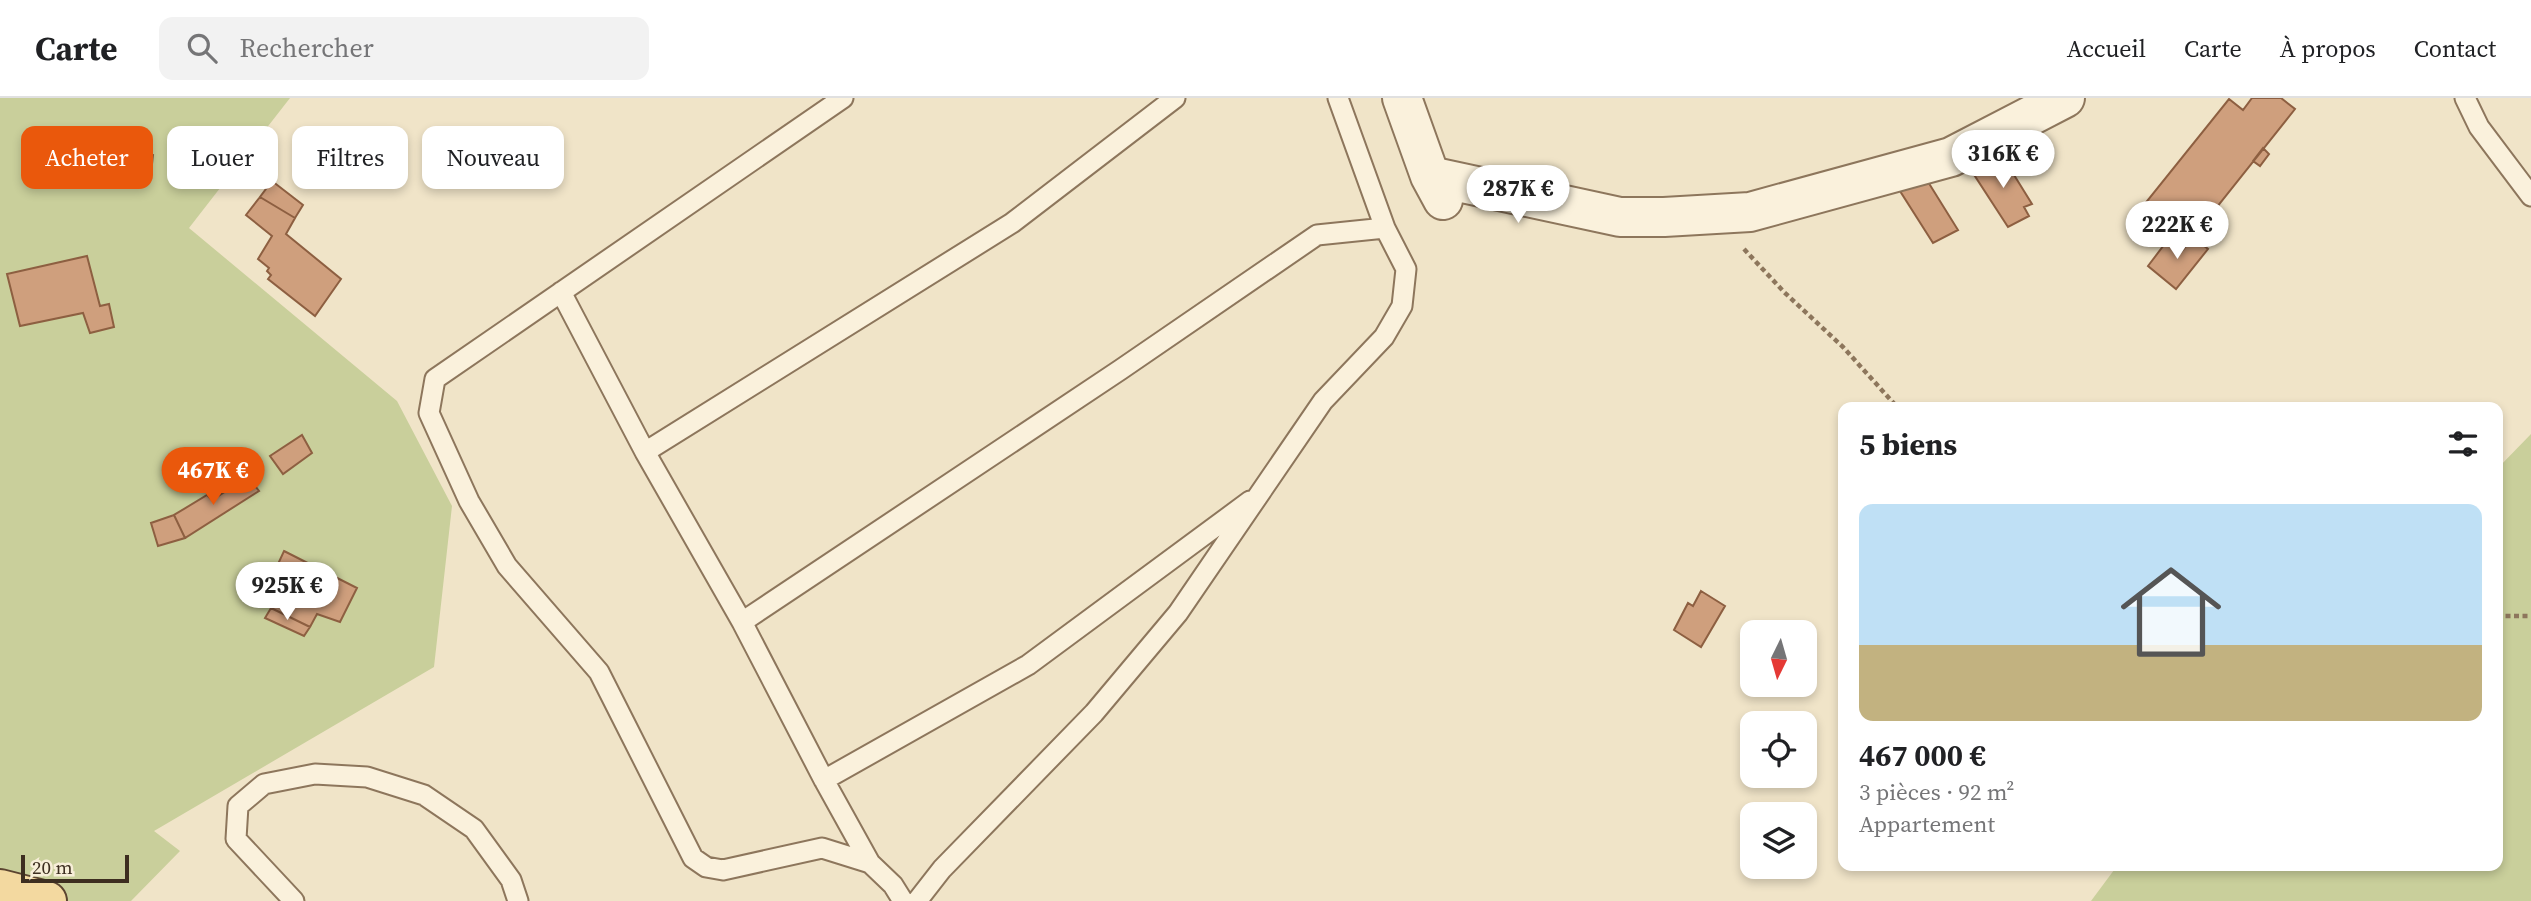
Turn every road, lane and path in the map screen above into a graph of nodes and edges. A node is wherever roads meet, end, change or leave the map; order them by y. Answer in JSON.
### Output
{"nodes":[{"id":1,"x":843,"y":98,"type":"edge"},
{"id":2,"x":1175,"y":98,"type":"edge"},
{"id":3,"x":1339,"y":98,"type":"edge"},
{"id":4,"x":1402,"y":98,"type":"edge"},
{"id":5,"x":2065,"y":98,"type":"edge"},
{"id":6,"x":2465,"y":98,"type":"edge"},
{"id":7,"x":2531,"y":196,"type":"edge"},
{"id":8,"x":1713,"y":214,"type":"junction"},
{"id":9,"x":1385,"y":228,"type":"junction"},
{"id":10,"x":561,"y":292,"type":"junction"},
{"id":11,"x":1893,"y":402,"type":"edge"},
{"id":12,"x":646,"y":452,"type":"junction"},
{"id":13,"x":1262,"y":492,"type":"junction"},
{"id":14,"x":2503,"y":616,"type":"edge"},
{"id":15,"x":2531,"y":616,"type":"edge"},
{"id":16,"x":742,"y":622,"type":"junction"},
{"id":17,"x":824,"y":780,"type":"junction"},
{"id":18,"x":870,"y":863,"type":"junction"},
{"id":19,"x":0,"y":889,"type":"edge"},
{"id":20,"x":47,"y":901,"type":"edge"},
{"id":21,"x":294,"y":901,"type":"edge"},
{"id":22,"x":518,"y":901,"type":"edge"},
{"id":23,"x":903,"y":901,"type":"edge"},
{"id":24,"x":917,"y":901,"type":"edge"}],
"edges":[{"from":1,"to":10,"type":"lane"},
{"from":2,"to":12,"type":"lane"},
{"from":3,"to":9,"type":"lane"},
{"from":4,"to":8,"type":"street"},
{"from":5,"to":8,"type":"street"},
{"from":6,"to":7,"type":"lane"},
{"from":8,"to":11,"type":"path"},
{"from":9,"to":13,"type":"lane"},
{"from":9,"to":16,"type":"lane"},
{"from":10,"to":12,"type":"lane"},
{"from":10,"to":18,"type":"lane"},
{"from":12,"to":16,"type":"lane"},
{"from":13,"to":17,"type":"lane"},
{"from":13,"to":24,"type":"lane"},
{"from":14,"to":15,"type":"path"},
{"from":16,"to":17,"type":"lane"},
{"from":17,"to":18,"type":"lane"},
{"from":18,"to":23,"type":"lane"},
{"from":19,"to":20,"type":"main road"},
{"from":21,"to":22,"type":"lane"}]}
